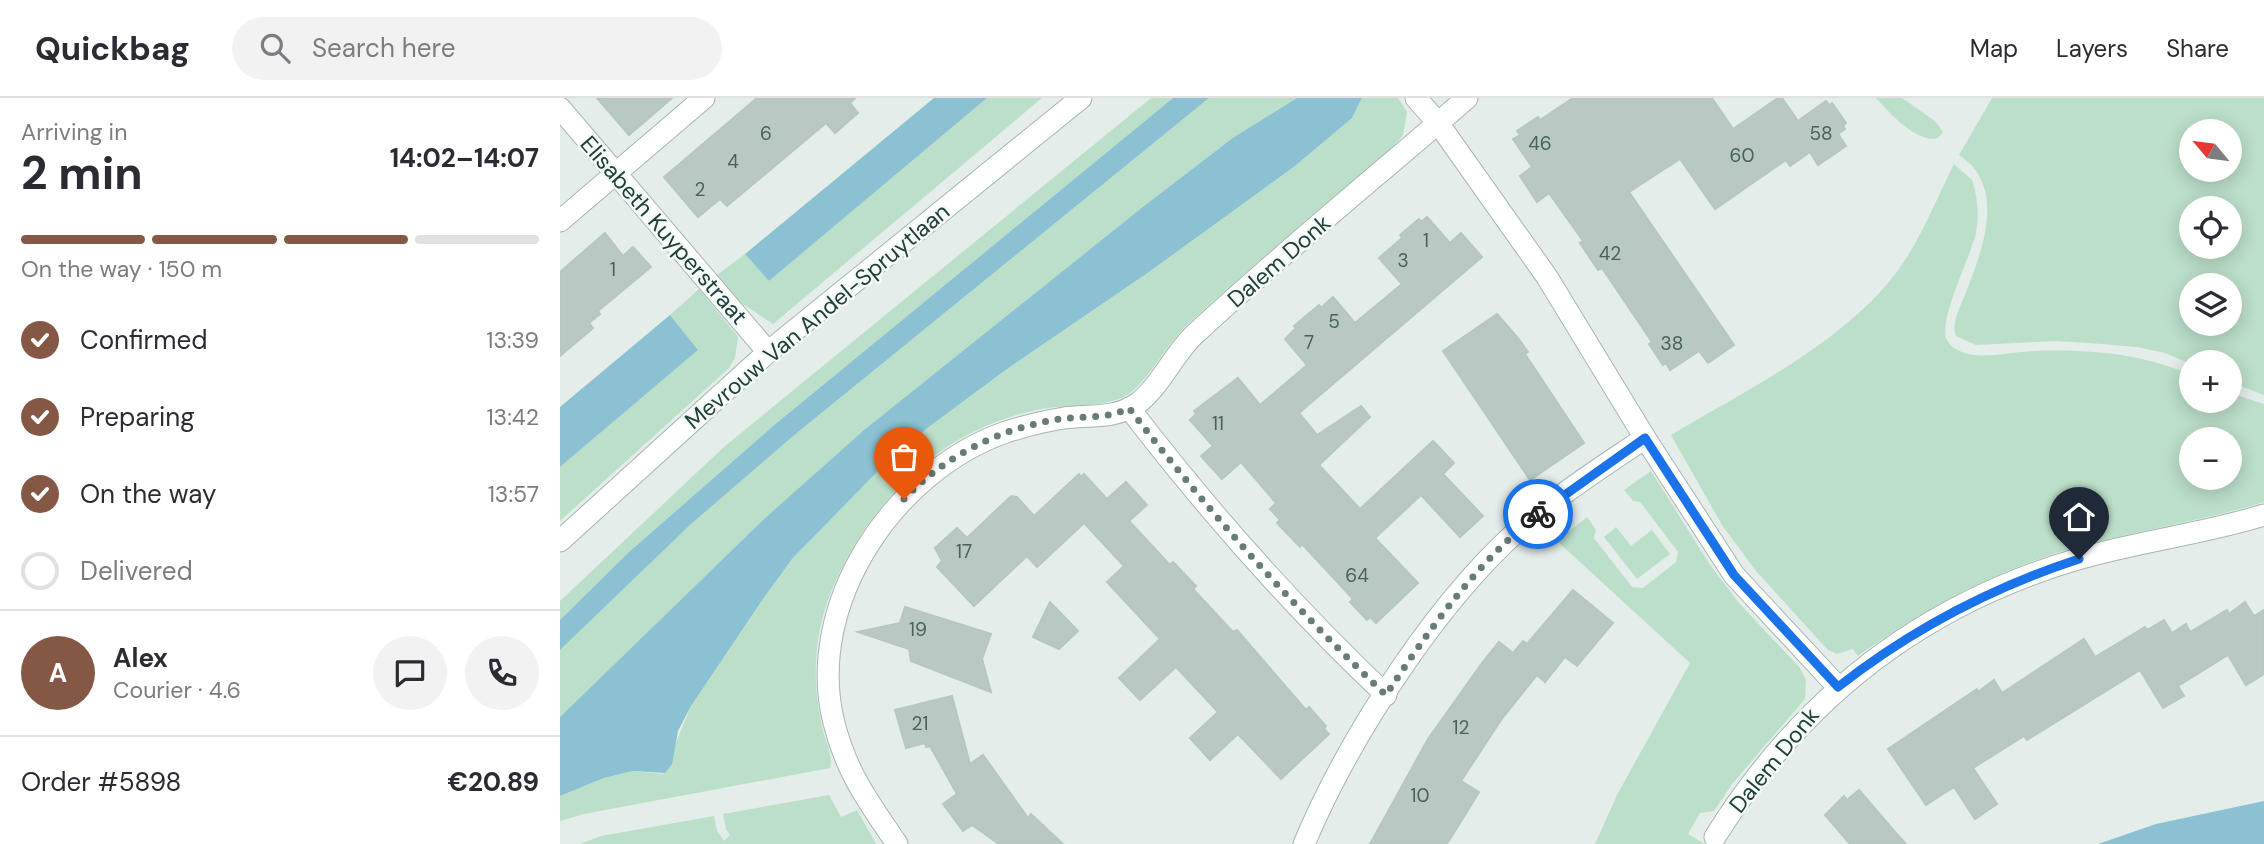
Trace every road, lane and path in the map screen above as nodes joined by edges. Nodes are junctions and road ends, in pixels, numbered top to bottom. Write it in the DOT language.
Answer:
graph roads {
  1 [pos="704,98"];
  2 [pos="1081,98"];
  3 [pos="1416,98"];
  4 [pos="1467,98"];
  5 [pos="560,108"];
  6 [pos="1438,123"];
  7 [pos="615,174"];
  8 [pos="560,221"];
  9 [pos="768,352"];
  10 [pos="1129,408"];
  11 [pos="1645,438"];
  12 [pos="2264,515"];
  13 [pos="560,541"];
  14 [pos="1838,687"];
  15 [pos="1386,695"];
  16 [pos="1714,837"];
  17 [pos="897,844"];
  18 [pos="1304,844"];
  1 -- 7 [label="street"];
  2 -- 9 [label="street, Mevrouw Van Andel-Spruytlaan"];
  3 -- 6 [label="street, Dalem Donk"];
  4 -- 6 [label="street, Dalem Donk"];
  5 -- 7 [label="street, Elisabeth Kuyperstraat"];
  6 -- 10 [label="street, Dalem Donk"];
  6 -- 11 [label="street, Dalem Donk"];
  7 -- 8 [label="street"];
  7 -- 9 [label="street, Elisabeth Kuyperstraat"];
  9 -- 13 [label="street, Mevrouw Van Andel-Spruytlaan"];
  10 -- 15 [label="street"];
  10 -- 17 [label="street, Dalem Donk"];
  11 -- 14 [label="street, Dalem Donk"];
  11 -- 15 [label="street"];
  12 -- 14 [label="street, Dalem Donk"];
  14 -- 16 [label="street, Dalem Donk"];
  15 -- 18 [label="street"];
}
